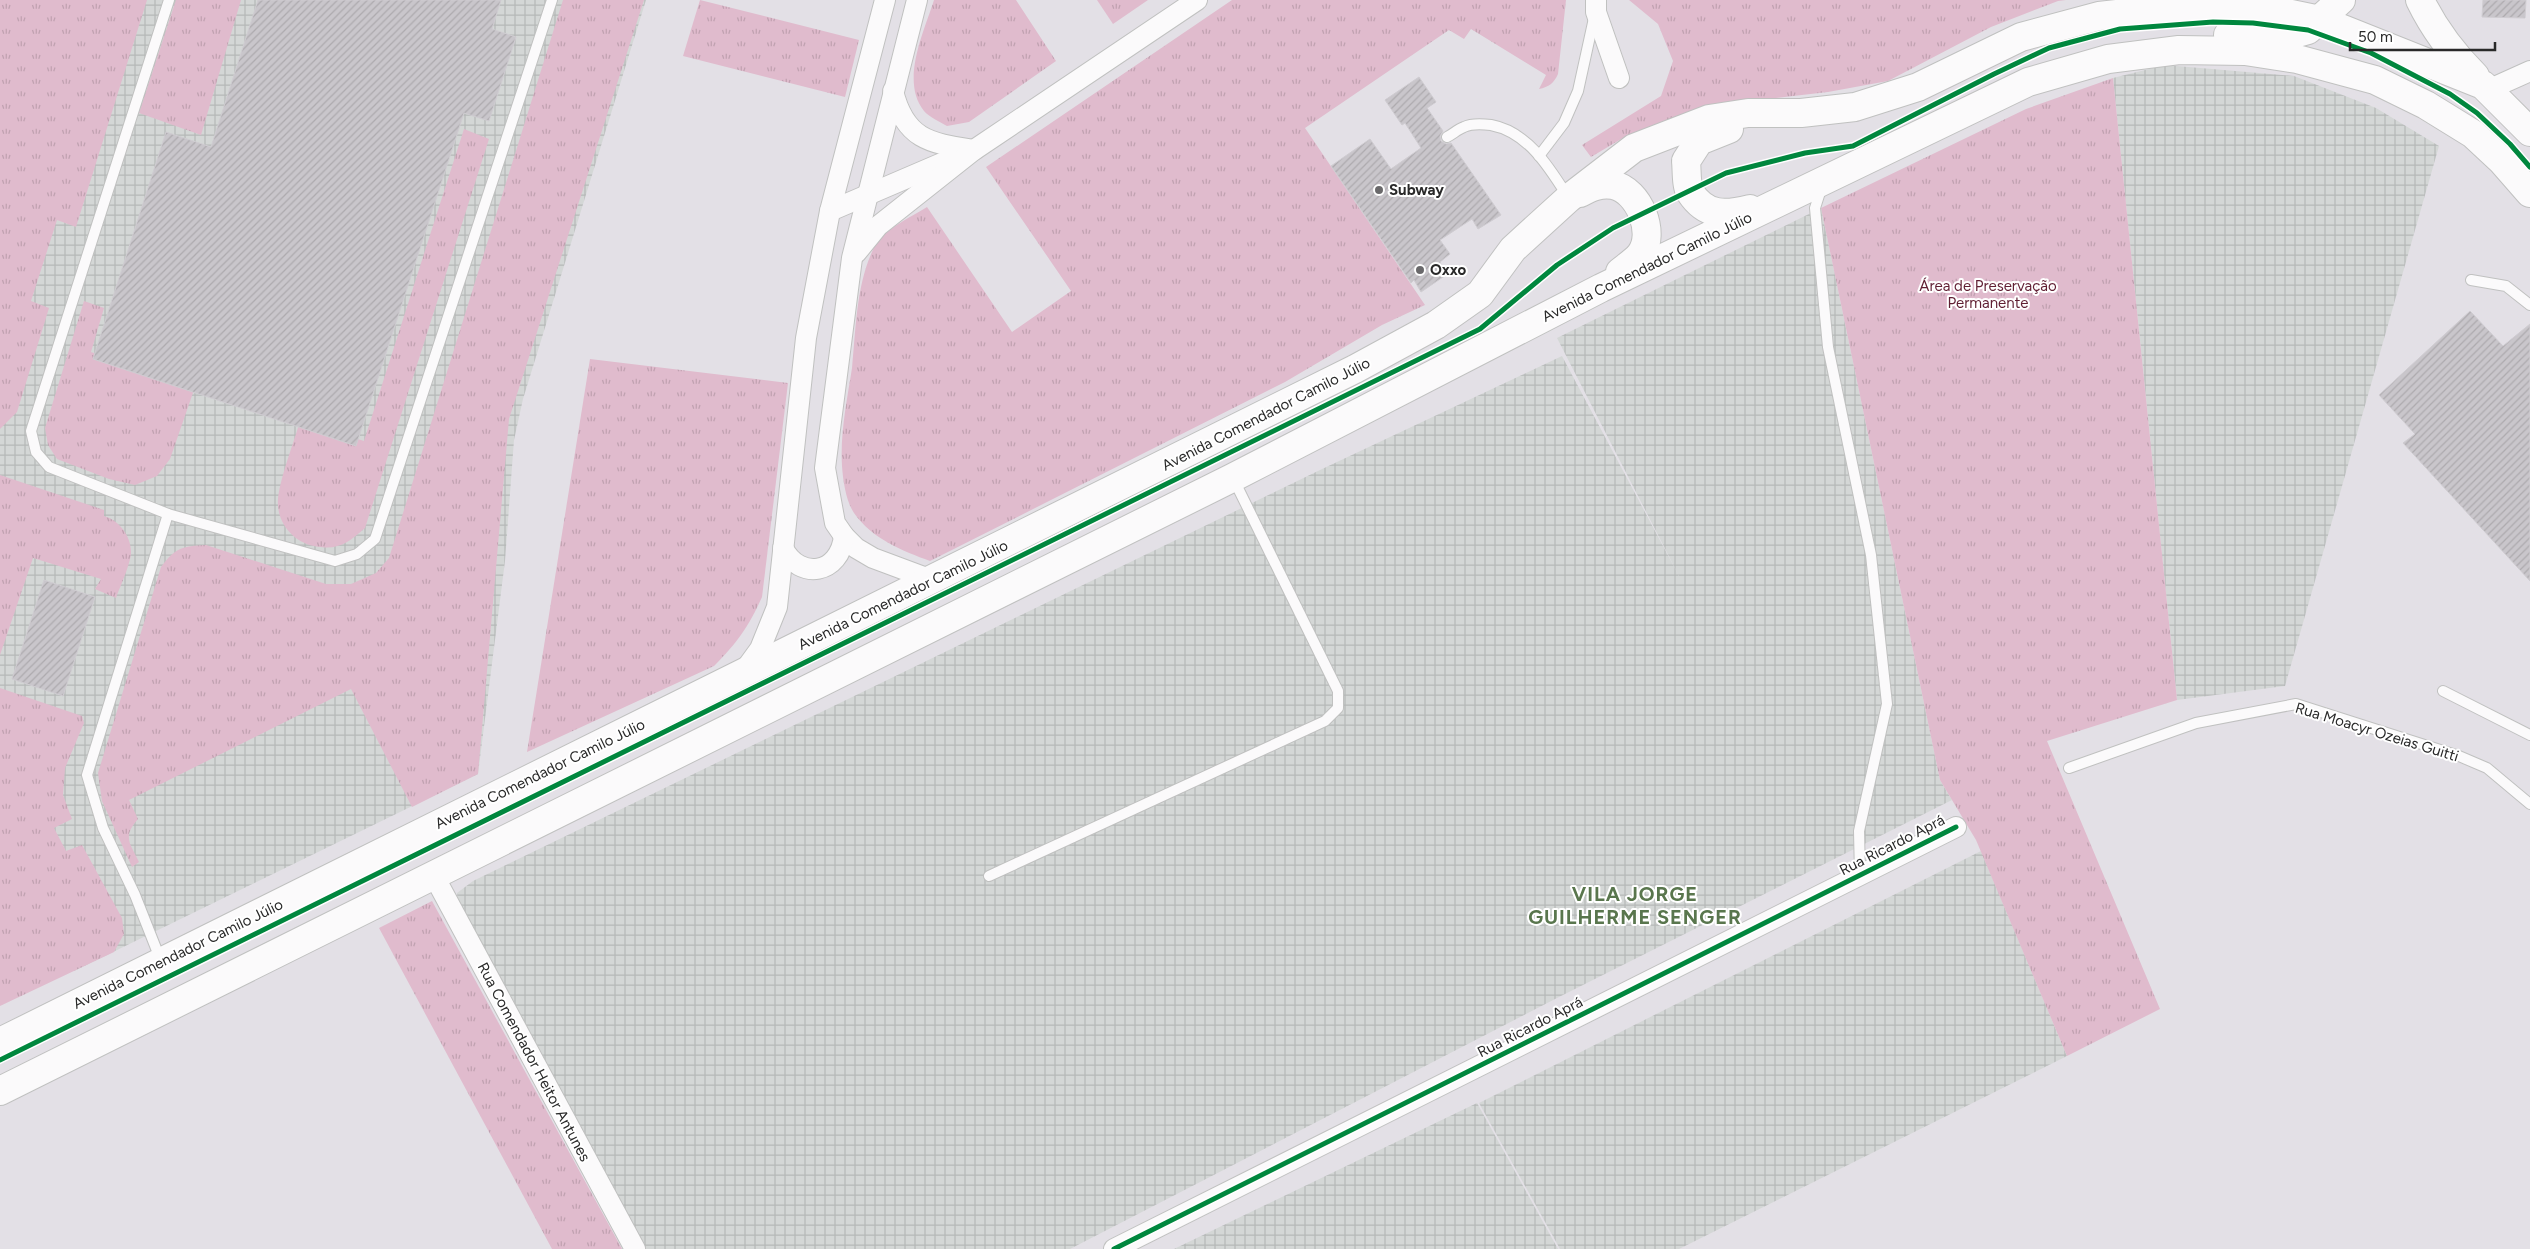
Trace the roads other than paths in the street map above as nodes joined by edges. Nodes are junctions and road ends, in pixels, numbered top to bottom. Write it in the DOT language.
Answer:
graph roads {
  1 [pos="169,0"];
  2 [pos="552,0"];
  3 [pos="885,0"];
  4 [pos="917,0"];
  5 [pos="1197,0"];
  6 [pos="2216,0"];
  7 [pos="2341,0"];
  8 [pos="2420,0"];
  9 [pos="1596,6"];
  10 [pos="2151,10"];
  11 [pos="2320,20"];
  12 [pos="2078,66"];
  13 [pos="2530,71"];
  14 [pos="1619,78"];
  15 [pos="2487,87"];
  16 [pos="893,90"];
  17 [pos="1801,113"];
  18 [pos="2530,132"];
  19 [pos="1447,137"];
  20 [pos="974,150"];
  21 [pos="1539,156"];
  22 [pos="1824,179"];
  23 [pos="2530,193"];
  24 [pos="867,196"];
  25 [pos="1569,198"];
  26 [pos="1779,202"];
  27 [pos="830,213"];
  28 [pos="888,218"];
  29 [pos="858,230"];
  30 [pos="852,258"];
  31 [pos="2471,280"];
  32 [pos="1601,288"];
  33 [pos="2530,305"];
  34 [pos="1232,478"];
  35 [pos="168,514"];
  36 [pos="844,536"];
  37 [pos="783,548"];
  38 [pos="932,580"];
  39 [pos="742,675"];
  40 [pos="2442,691"];
  41 [pos="2530,734"];
  42 [pos="2069,768"];
  43 [pos="2530,804"];
  44 [pos="1956,827"];
  45 [pos="1860,875"];
  46 [pos="434,876"];
  47 [pos="990,876"];
  48 [pos="162,962"];
  49 [pos="0,1042"];
  50 [pos="0,1091"];
  51 [pos="635,1249"];
  52 [pos="1114,1249"];
  1 -- 35 [label="lane"];
  2 -- 35 [label="lane"];
  3 -- 27 [label="street"];
  4 -- 16 [label="street"];
  5 -- 20 [label="street"];
  6 -- 10 [label="main road"];
  7 -- 11 [label="main road"];
  8 -- 15 [label="main road"];
  9 -- 14 [label="street"];
  9 -- 21 [label="lane"];
  10 -- 11 [label="main road, Avenida Comendador Camilo Júlio"];
  10 -- 17 [label="main road, Avenida Comendador Camilo Júlio"];
  11 -- 12 [label="main road"];
  11 -- 15 [label="main road, Avenida Comendador Camilo Júlio"];
  12 -- 22 [label="main road, Avenida Comendador Camilo Júlio"];
  12 -- 23 [label="main road, Avenida Comendador Camilo Júlio"];
  13 -- 15 [label="street"];
  15 -- 18 [label="main road, Avenida Comendador Camilo Júlio"];
  16 -- 20 [label="street"];
  16 -- 24 [label="street"];
  17 -- 25 [label="main road, Avenida Comendador Camilo Júlio"];
  17 -- 26 [label="main road"];
  19 -- 21 [label="lane"];
  20 -- 24 [label="street"];
  20 -- 28 [label="street"];
  21 -- 25 [label="lane"];
  22 -- 26 [label="main road, Avenida Comendador Camilo Júlio"];
  22 -- 45 [label="lane"];
  24 -- 27 [label="street"];
  24 -- 29 [label="street"];
  25 -- 32 [label="main road"];
  25 -- 38 [label="main road, Avenida Comendador Camilo Júlio"];
  26 -- 32 [label="main road, Avenida Comendador Camilo Júlio"];
  27 -- 29 [label="street"];
  27 -- 37 [label="street"];
  28 -- 29 [label="street"];
  28 -- 30 [label="street"];
  29 -- 30 [label="street"];
  30 -- 36 [label="street"];
  31 -- 33 [label="lane"];
  32 -- 34 [label="main road, Avenida Comendador Camilo Júlio"];
  34 -- 46 [label="main road, Avenida Comendador Camilo Júlio"];
  34 -- 47 [label="lane"];
  35 -- 48 [label="lane"];
  36 -- 37 [label="street"];
  36 -- 38 [label="street"];
  37 -- 39 [label="street"];
  38 -- 39 [label="main road, Avenida Comendador Camilo Júlio"];
  39 -- 48 [label="main road, Avenida Comendador Camilo Júlio"];
  40 -- 41 [label="lane"];
  42 -- 43 [label="lane, Rua Moacyr Ozeias Guitti"];
  44 -- 45 [label="street, Rua Ricardo Aprá"];
  45 -- 52 [label="street, Rua Ricardo Aprá"];
  46 -- 50 [label="main road, Avenida Comendador Camilo Júlio"];
  46 -- 51 [label="street, Rua Comendador Heitor Antunes"];
  48 -- 49 [label="main road, Avenida Comendador Camilo Júlio"];
}
